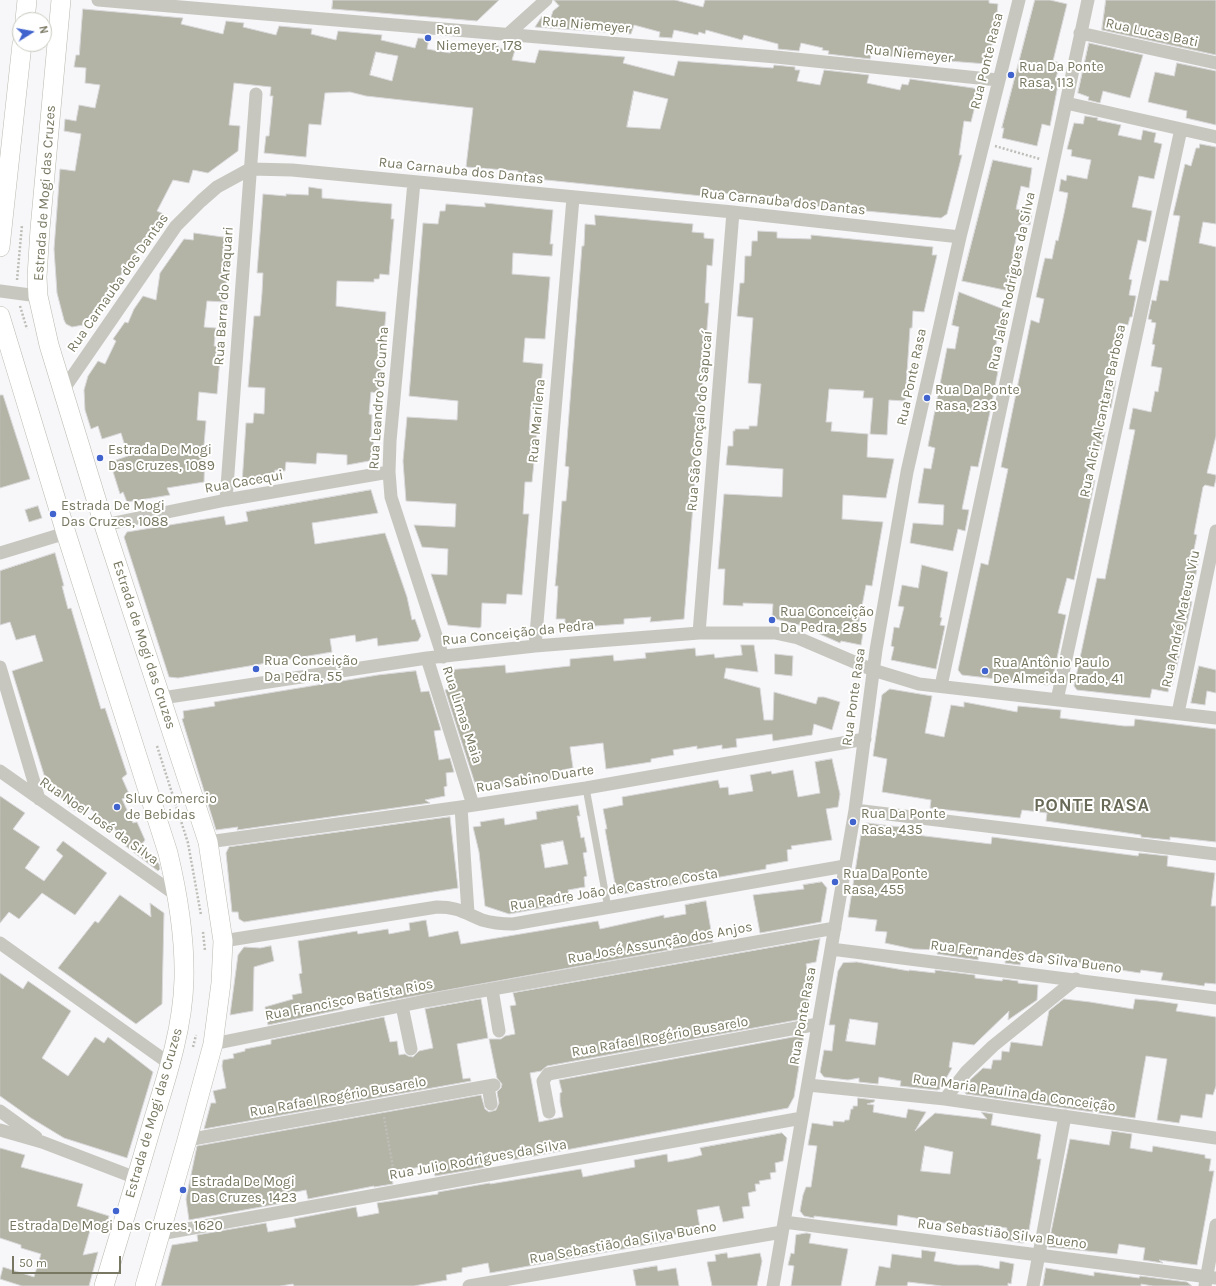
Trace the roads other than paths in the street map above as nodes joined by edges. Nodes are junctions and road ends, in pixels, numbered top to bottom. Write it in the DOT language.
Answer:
graph roads {
  1 [pos="27,0"];
  2 [pos="61,0"];
  3 [pos="98,0"];
  4 [pos="546,0"];
  5 [pos="1019,0"];
  6 [pos="1088,0"];
  7 [pos="197,4"];
  8 [pos="26,12"];
  9 [pos="1080,33"];
  10 [pos="507,35"];
  11 [pos="21,52"];
  12 [pos="1216,63"];
  13 [pos="998,80"];
  14 [pos="256,94"];
  15 [pos="1066,103"];
  16 [pos="1181,129"];
  17 [pos="1216,138"];
  18 [pos="250,170"];
  19 [pos="414,182"];
  20 [pos="573,198"];
  21 [pos="733,212"];
  22 [pos="960,237"];
  23 [pos="0,247"];
  24 [pos="0,291"];
  25 [pos="38,296"];
  26 [pos="0,316"];
  27 [pos="63,390"];
  28 [pos="389,472"];
  29 [pos="226,500"];
  30 [pos="104,525"];
  31 [pos="1216,531"];
  32 [pos="66,533"];
  33 [pos="0,553"];
  34 [pos="699,633"];
  35 [pos="534,646"];
  36 [pos="443,657"];
  37 [pos="426,658"];
  38 [pos="0,667"];
  39 [pos="873,670"];
  40 [pos="941,686"];
  41 [pos="162,698"];
  42 [pos="1057,700"];
  43 [pos="1178,713"];
  44 [pos="1216,718"];
  45 [pos="865,739"];
  46 [pos="0,771"];
  47 [pos="586,788"];
  48 [pos="39,799"];
  49 [pos="467,806"];
  50 [pos="855,810"];
  51 [pos="208,842"];
  52 [pos="1216,854"];
  53 [pos="845,866"];
  54 [pos="178,898"];
  55 [pos="608,908"];
  56 [pos="468,913"];
  57 [pos="834,928"];
  58 [pos="224,941"];
  59 [pos="0,943"];
  60 [pos="831,949"];
  61 [pos="1076,979"];
  62 [pos="492,989"];
  63 [pos="1216,998"];
  64 [pos="402,1006"];
  65 [pos="818,1024"];
  66 [pos="499,1031"];
  67 [pos="213,1044"];
  68 [pos="411,1049"];
  69 [pos="170,1064"];
  70 [pos="808,1085"];
  71 [pos="945,1099"];
  72 [pos="491,1104"];
  73 [pos="0,1111"];
  74 [pos="549,1112"];
  75 [pos="1065,1116"];
  76 [pos="802,1118"];
  77 [pos="0,1130"];
  78 [pos="1216,1138"];
  79 [pos="187,1140"];
  80 [pos="42,1142"];
  81 [pos="136,1178"];
  82 [pos="1216,1225"];
  83 [pos="783,1227"];
  84 [pos="160,1234"];
  85 [pos="1039,1254"];
  86 [pos="1209,1280"];
  87 [pos="104,1286"];
  88 [pos="145,1286"];
  89 [pos="469,1286"];
  90 [pos="773,1286"];
  91 [pos="1033,1286"];
  1 -- 8 [label="main road"];
  2 -- 25 [label="main road, Estrada de Mogi das Cruzes"];
  3 -- 7 [label="street, Rua Niemeyer"];
  4 -- 10 [label="street"];
  5 -- 13 [label="street, Rua Ponte Rasa"];
  6 -- 9 [label="street, Rua Jales Rodrigues da Silva"];
  7 -- 10 [label="street, Rua Niemeyer"];
  9 -- 12 [label="street, Rua Lucas Bati"];
  9 -- 15 [label="street, Rua Jales Rodrigues da Silva"];
  10 -- 13 [label="street, Rua Niemeyer"];
  11 -- 23 [label="main road"];
  13 -- 22 [label="street, Rua Ponte Rasa"];
  14 -- 18 [label="street, Rua Barra do Araquari"];
  15 -- 16 [label="street"];
  15 -- 40 [label="street, Rua Jales Rodrigues da Silva"];
  16 -- 17 [label="street"];
  16 -- 42 [label="street, Rua Alcir Alcantara Barbosa"];
  18 -- 19 [label="street, Rua Carnauba dos Dantas"];
  18 -- 27 [label="street, Rua Carnauba dos Dantas"];
  18 -- 29 [label="street, Rua Barra do Araquari"];
  19 -- 20 [label="street, Rua Carnauba dos Dantas"];
  19 -- 28 [label="street, Rua Leandro da Cunha"];
  20 -- 21 [label="street, Rua Carnauba dos Dantas"];
  20 -- 35 [label="street, Rua Marilena"];
  21 -- 22 [label="street, Rua Carnauba dos Dantas"];
  21 -- 34 [label="street, Rua São Gonçalo do Sapucaí"];
  22 -- 39 [label="street, Rua Ponte Rasa"];
  24 -- 25 [label="street"];
  25 -- 27 [label="main road, Estrada de Mogi das Cruzes"];
  26 -- 32 [label="main road, Estrada de Mogi das Cruzes"];
  27 -- 30 [label="main road, Estrada de Mogi das Cruzes"];
  28 -- 29 [label="street, Rua Cacequi"];
  28 -- 36 [label="street, Rua Leandro da Cunha"];
  29 -- 30 [label="street, Rua Cacequi"];
  30 -- 41 [label="main road, Estrada de Mogi das Cruzes"];
  31 -- 43 [label="street, Rua André Mateus Viu"];
  32 -- 33 [label="street"];
  32 -- 54 [label="main road, Estrada de Mogi das Cruzes"];
  34 -- 35 [label="street, Rua Conceição da Pedra"];
  34 -- 39 [label="street, Rua Conceição da Pedra"];
  35 -- 36 [label="street, Rua Conceição da Pedra"];
  36 -- 37 [label="street, Rua Conceição da Pedra"];
  37 -- 41 [label="street, Rua Conceição da Pedra"];
  37 -- 49 [label="street, Rua Limas Maia"];
  38 -- 48 [label="street"];
  39 -- 40 [label="street, Rua Conceição da Pedra"];
  39 -- 45 [label="street, Rua Ponte Rasa"];
  40 -- 42 [label="street, Rua Conceição da Pedra"];
  41 -- 51 [label="main road, Estrada de Mogi das Cruzes"];
  42 -- 43 [label="street, Rua Conceição da Pedra"];
  43 -- 44 [label="street, Rua Conceição da Pedra"];
  45 -- 47 [label="street, Rua Sabino Duarte"];
  45 -- 50 [label="street, Rua Ponte Rasa"];
  46 -- 48 [label="street, Rua Noel José da Silva"];
  47 -- 49 [label="street, Rua Sabino Duarte"];
  47 -- 55 [label="lane"];
  48 -- 54 [label="street, Rua Noel José da Silva"];
  49 -- 51 [label="street, Rua Sabino Duarte"];
  49 -- 56 [label="street, Rua Limas Maia"];
  50 -- 52 [label="street"];
  50 -- 53 [label="street, Rua Ponte Rasa"];
  51 -- 58 [label="main road, Estrada de Mogi das Cruzes"];
  53 -- 55 [label="street, Rua Padre João de Castro e Costa"];
  53 -- 57 [label="street, Rua Ponte Rasa"];
  54 -- 69 [label="main road, Estrada de Mogi das Cruzes"];
  55 -- 56 [label="street, Rua Padre João de Castro e Costa"];
  56 -- 58 [label="street, Rua Padre João de Castro e Costa"];
  57 -- 60 [label="street, Rua Ponte Rasa"];
  57 -- 62 [label="street, Rua José Assunção dos Anjos"];
  58 -- 67 [label="main road, Estrada de Mogi das Cruzes"];
  59 -- 69 [label="street"];
  60 -- 61 [label="street, Rua Fernandes da Silva Bueno"];
  60 -- 65 [label="street, Rua Ponte Rasa"];
  61 -- 63 [label="street, Rua Fernandes da Silva Bueno"];
  61 -- 71 [label="street"];
  62 -- 64 [label="street, Rua Francisco Batista Rios"];
  62 -- 66 [label="street"];
  64 -- 67 [label="street, Rua Francisco Batista Rios"];
  64 -- 68 [label="street"];
  65 -- 70 [label="street, Rua Ponte Rasa"];
  65 -- 74 [label="street, Rua Rafael Rogério Busarelo"];
  67 -- 79 [label="main road, Estrada de Mogi das Cruzes"];
  69 -- 81 [label="main road, Estrada de Mogi das Cruzes"];
  70 -- 71 [label="street, Rua Maria Paulina da Conceição"];
  70 -- 76 [label="street, Rua Ponte Rasa"];
  71 -- 75 [label="street, Rua Maria Paulina da Conceição"];
  72 -- 79 [label="street, Rua Rafael Rogério Busarelo"];
  73 -- 80 [label="street"];
  75 -- 78 [label="street, Rua Maria Paulina da Conceição"];
  75 -- 85 [label="street"];
  76 -- 83 [label="street, Rua Ponte Rasa"];
  76 -- 84 [label="street, Rua Julio Rodrigues da Silva"];
  77 -- 80 [label="street"];
  79 -- 84 [label="main road, Estrada de Mogi das Cruzes"];
  80 -- 81 [label="street"];
  81 -- 87 [label="main road, Estrada de Mogi das Cruzes"];
  82 -- 86 [label="street"];
  83 -- 85 [label="street, Rua Sebastião Silva Bueno"];
  83 -- 89 [label="street, Rua Sebastião da Silva Bueno"];
  83 -- 90 [label="street, Rua Ponte Rasa"];
  84 -- 88 [label="main road, Estrada de Mogi das Cruzes"];
  85 -- 86 [label="street, Rua Sebastião Silva Bueno"];
  85 -- 91 [label="street"];
}
